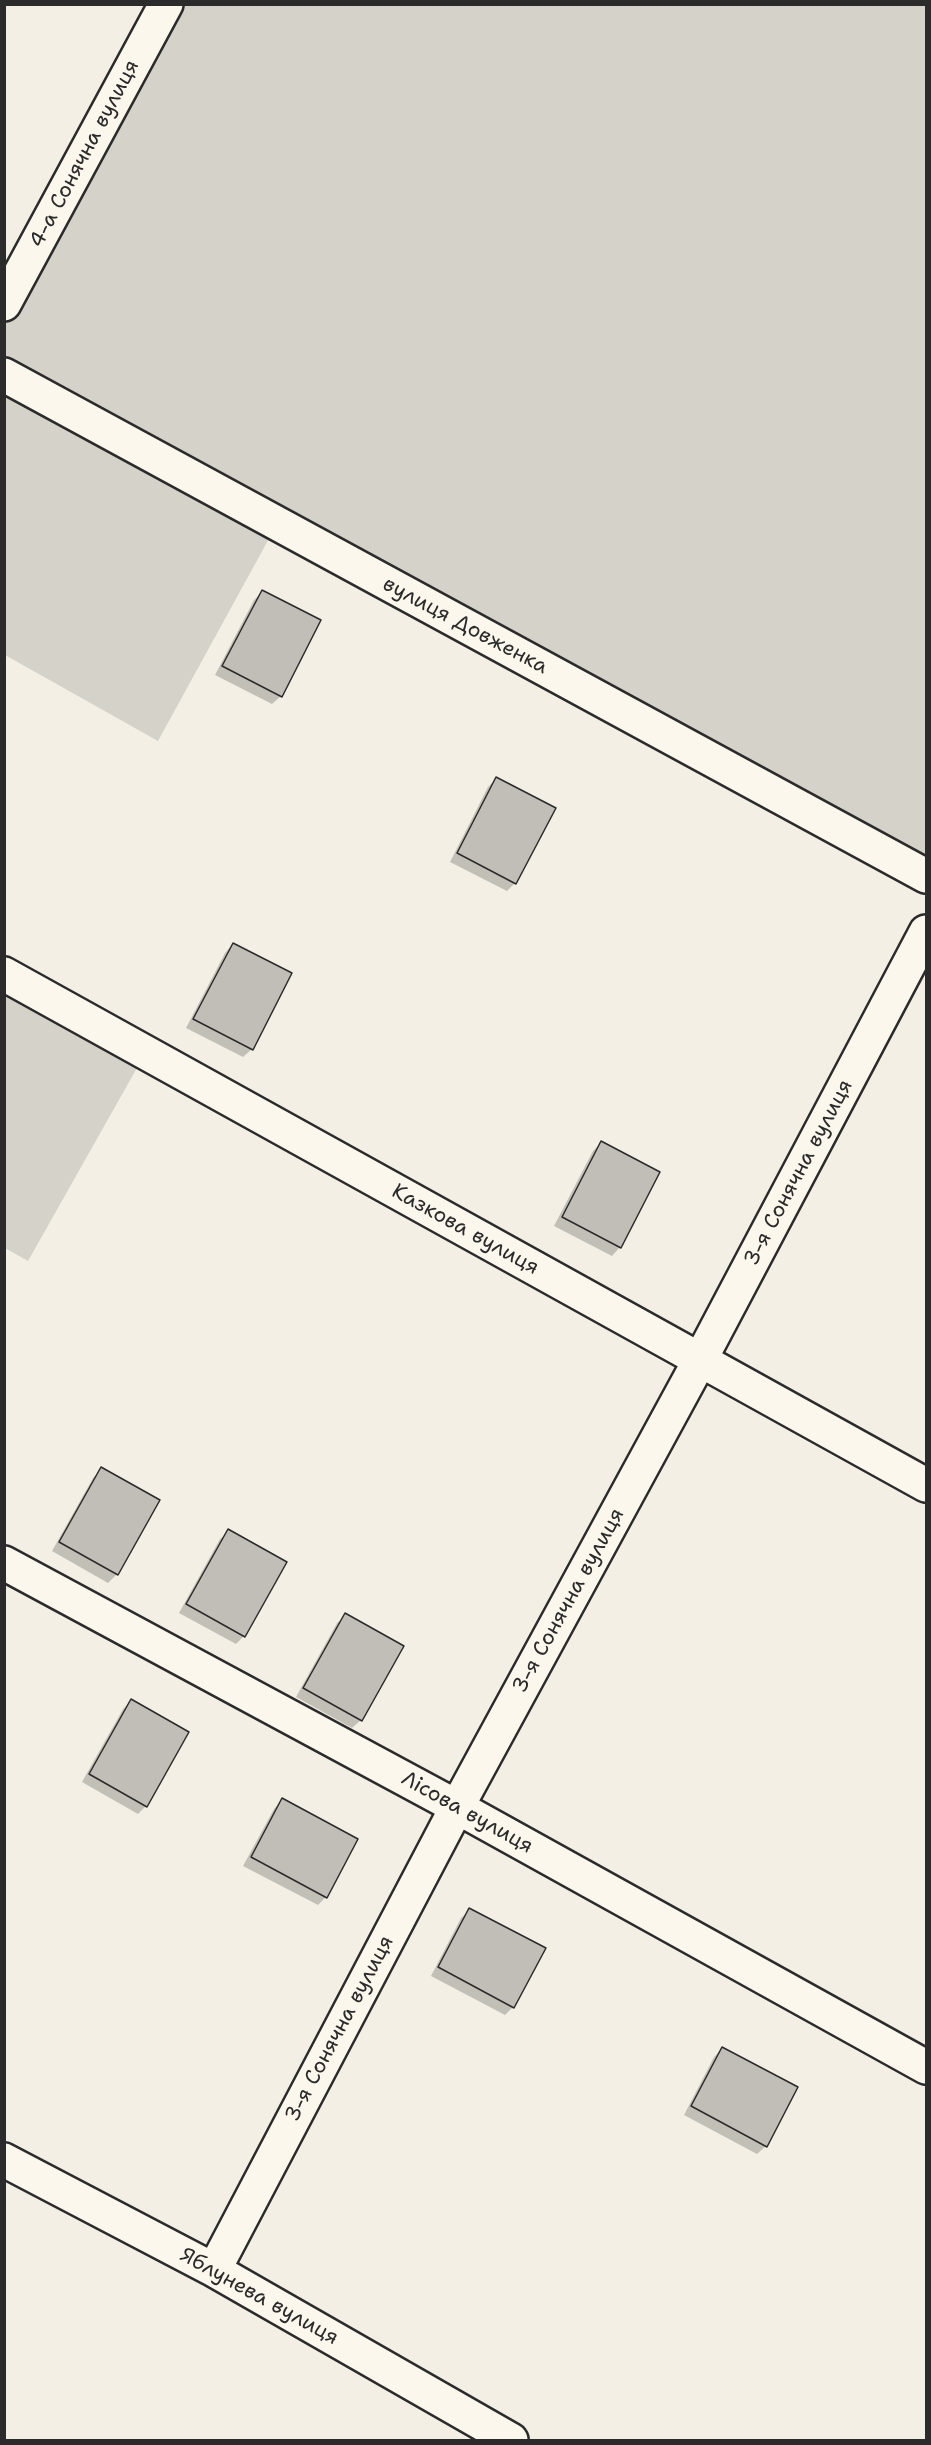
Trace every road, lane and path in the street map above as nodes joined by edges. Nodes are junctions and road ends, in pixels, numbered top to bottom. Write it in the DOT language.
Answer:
graph roads {
  1 [pos="166,4"];
  2 [pos="4,304"];
  3 [pos="4,375"];
  4 [pos="927,876"];
  5 [pos="927,932"];
  6 [pos="4,974"];
  7 [pos="700,1360"];
  8 [pos="927,1485"];
  9 [pos="4,1563"];
  10 [pos="457,1807"];
  11 [pos="927,2067"];
  12 [pos="4,2160"];
  13 [pos="214,2270"];
  14 [pos="511,2440"];
  1 -- 2 [label="street, 4-а Сонячна вулиця"];
  3 -- 4 [label="street, вулиця Довженка"];
  5 -- 7 [label="street, 3-я Сонячна вулиця"];
  6 -- 7 [label="street, Казкова вулиця"];
  7 -- 8 [label="street, Казкова вулиця"];
  7 -- 10 [label="street, 3-я Сонячна вулиця"];
  9 -- 10 [label="street, Лісова вулиця"];
  10 -- 11 [label="street, Лісова вулиця"];
  10 -- 13 [label="street, 3-я Сонячна вулиця"];
  12 -- 13 [label="street, Яблунева вулиця"];
  13 -- 14 [label="street, Яблунева вулиця"];
}
